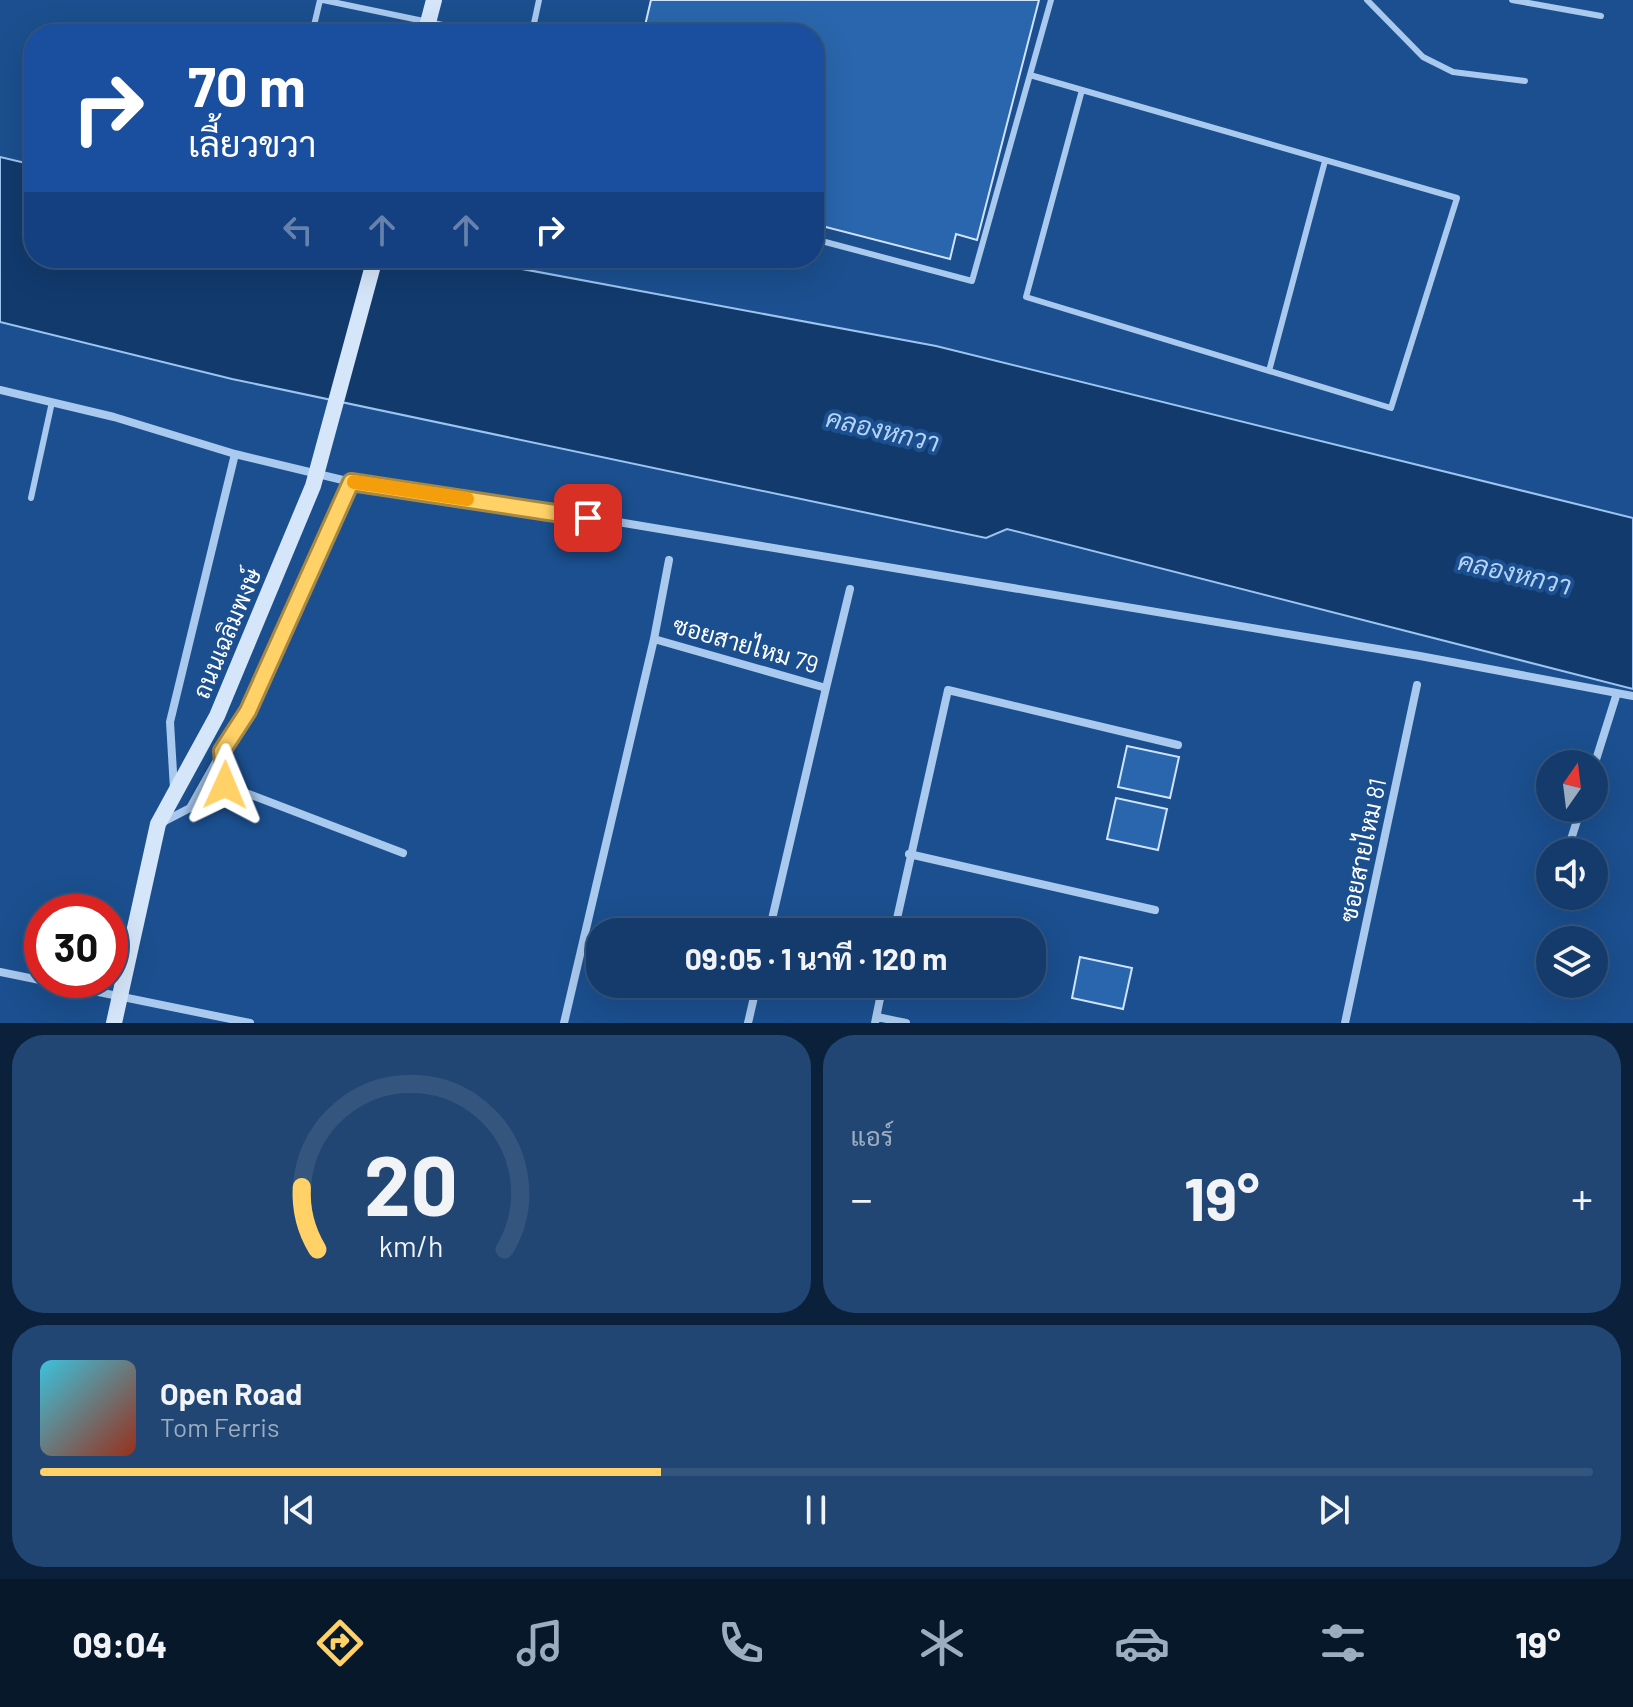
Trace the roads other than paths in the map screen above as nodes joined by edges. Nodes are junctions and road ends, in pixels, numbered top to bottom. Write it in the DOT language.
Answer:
graph roads {
  1 [pos="322,0"];
  2 [pos="434,0"];
  3 [pos="539,0"];
  4 [pos="1051,0"];
  5 [pos="1367,0"];
  6 [pos="1512,0"];
  7 [pos="1601,16"];
  8 [pos="315,24"];
  9 [pos="412,24"];
  10 [pos="428,24"];
  11 [pos="534,24"];
  12 [pos="1030,75"];
  13 [pos="1525,81"];
  14 [pos="1082,90"];
  15 [pos="1325,161"];
  16 [pos="824,242"];
  17 [pos="372,268"];
  18 [pos="1269,371"];
  19 [pos="0,390"];
  20 [pos="52,402"];
  21 [pos="235,454"];
  22 [pos="351,482"];
  23 [pos="31,498"];
  24 [pos="669,560"];
  25 [pos="850,589"];
  26 [pos="654,639"];
  27 [pos="1417,685"];
  28 [pos="826,688"];
  29 [pos="1617,693"];
  30 [pos="1633,696"];
  31 [pos="1178,745"];
  32 [pos="1599,750"];
  33 [pos="222,751"];
  34 [pos="175,794"];
  35 [pos="158,824"];
  36 [pos="403,853"];
  37 [pos="909,854"];
  38 [pos="1155,910"];
  39 [pos="772,918"];
  40 [pos="897,918"];
  41 [pos="128,961"];
  42 [pos="0,972"];
  43 [pos="24,977"];
  44 [pos="120,998"];
  45 [pos="754,998"];
  46 [pos="880,998"];
  47 [pos="876,1020"];
  48 [pos="114,1023"];
  49 [pos="250,1023"];
  50 [pos="564,1023"];
  51 [pos="748,1023"];
  52 [pos="906,1023"];
  53 [pos="1345,1023"];
  1 -- 8 [label="lane"];
  1 -- 9 [label="lane"];
  2 -- 10 [label="main road"];
  3 -- 11 [label="lane"];
  4 -- 12 [label="lane"];
  5 -- 13 [label="lane"];
  6 -- 7 [label="lane"];
  12 -- 14 [label="lane"];
  12 -- 16 [label="lane"];
  14 -- 15 [label="lane"];
  14 -- 18 [label="lane"];
  15 -- 18 [label="lane"];
  15 -- 18 [label="lane"];
  17 -- 34 [label="main road, ถนนเฉลิมพงษ์"];
  19 -- 20 [label="street"];
  20 -- 21 [label="street"];
  20 -- 23 [label="lane"];
  21 -- 22 [label="street"];
  21 -- 34 [label="street"];
  22 -- 29 [label="street"];
  22 -- 33 [label="street"];
  24 -- 26 [label="street"];
  25 -- 28 [label="street"];
  26 -- 28 [label="street, ซอยสายไหม 79"];
  26 -- 50 [label="street, ซอยสายไหม 79"];
  27 -- 53 [label="street, ซอยสายไหม 81"];
  28 -- 39 [label="street, ซอยสายไหม 79"];
  29 -- 30 [label="street"];
  29 -- 32 [label="street"];
  31 -- 37 [label="street"];
  33 -- 35 [label="street"];
  33 -- 36 [label="street"];
  34 -- 35 [label="main road, ถนนเฉลิมพงษ์"];
  35 -- 41 [label="main road, ถนนเฉลิมพงษ์"];
  37 -- 38 [label="street"];
  37 -- 40 [label="street"];
  42 -- 43 [label="street"];
  44 -- 48 [label="main road, ถนนเฉลิมพงษ์"];
  44 -- 49 [label="street"];
  45 -- 51 [label="street"];
  46 -- 47 [label="street"];
  47 -- 52 [label="street"];
}
